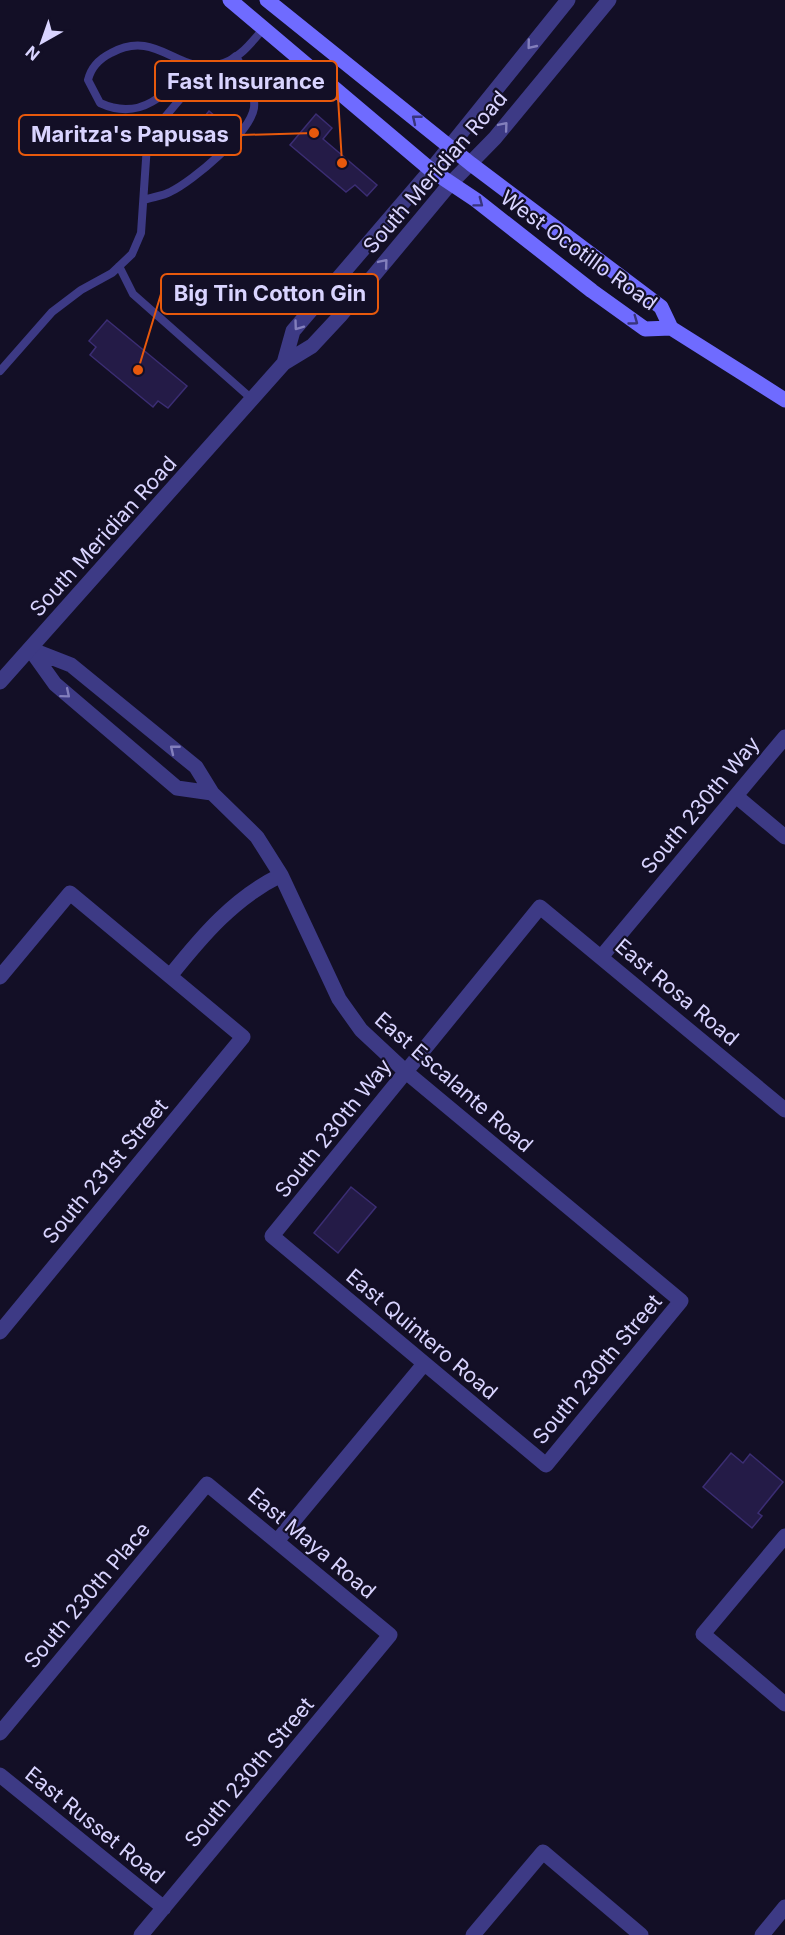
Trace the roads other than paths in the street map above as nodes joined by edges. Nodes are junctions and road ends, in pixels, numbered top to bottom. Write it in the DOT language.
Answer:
graph roads {
  1 [pos="230,0"];
  2 [pos="267,0"];
  3 [pos="568,0"];
  4 [pos="609,0"];
  5 [pos="264,28"];
  6 [pos="236,56"];
  7 [pos="191,64"];
  8 [pos="450,146"];
  9 [pos="471,164"];
  10 [pos="431,170"];
  11 [pos="450,184"];
  12 [pos="144,200"];
  13 [pos="119,266"];
  14 [pos="671,328"];
  15 [pos="284,363"];
  16 [pos="0,371"];
  17 [pos="253,400"];
  18 [pos="785,400"];
  19 [pos="30,649"];
  20 [pos="0,682"];
  21 [pos="785,737"];
  22 [pos="212,793"];
  23 [pos="736,796"];
  24 [pos="785,837"];
  25 [pos="281,875"];
  26 [pos="540,907"];
  27 [pos="602,956"];
  28 [pos="170,976"];
  29 [pos="0,977"];
  30 [pos="406,1072"];
  31 [pos="785,1110"];
  32 [pos="272,1236"];
  33 [pos="681,1300"];
  34 [pos="0,1332"];
  35 [pos="424,1364"];
  36 [pos="546,1465"];
  37 [pos="207,1484"];
  38 [pos="785,1536"];
  39 [pos="278,1541"];
  40 [pos="390,1635"];
  41 [pos="785,1704"];
  42 [pos="0,1733"];
  43 [pos="0,1775"];
  44 [pos="785,1907"];
  45 [pos="164,1908"];
  46 [pos="141,1935"];
  47 [pos="474,1935"];
  48 [pos="641,1935"];
  49 [pos="762,1935"];
  1 -- 5 [label="main road, West Ocotillo Road"];
  8 -- 2 [label="main road, West Ocotillo Road, one-way"];
  3 -- 8 [label="street, South Meridian Road, one-way"];
  9 -- 4 [label="street, South Meridian Road, one-way"];
  5 -- 6 [label="lane"];
  5 -- 10 [label="main road, West Ocotillo Road"];
  6 -- 7 [label="lane"];
  6 -- 12 [label="lane"];
  6 -- 12 [label="lane"];
  7 -- 7 [label="lane"];
  8 -- 9 [label="main road, West Ocotillo Road"];
  8 -- 10 [label="street, South Meridian Road"];
  9 -- 11 [label="street, South Meridian Road"];
  9 -- 14 [label="main road, West Ocotillo Road"];
  10 -- 11 [label="main road, West Ocotillo Road"];
  10 -- 15 [label="street, South Meridian Road, one-way"];
  11 -- 14 [label="main road, West Ocotillo Road, one-way"];
  15 -- 11 [label="street, South Meridian Road, one-way"];
  12 -- 13 [label="lane"];
  13 -- 16 [label="lane"];
  13 -- 17 [label="lane"];
  14 -- 18 [label="main road"];
  15 -- 17 [label="street, South Meridian Road"];
  17 -- 19 [label="street, South Meridian Road"];
  19 -- 20 [label="street, South Meridian Road"];
  22 -- 19 [label="street, East Escalante Road, one-way"];
  19 -- 22 [label="street, one-way"];
  21 -- 23 [label="street, South 230th Way"];
  22 -- 25 [label="street, East Escalante Road"];
  23 -- 24 [label="street"];
  23 -- 27 [label="street, South 230th Way"];
  25 -- 28 [label="street"];
  25 -- 30 [label="street, East Escalante Road"];
  26 -- 27 [label="street, East Rosa Road"];
  26 -- 30 [label="street, South 230th Way"];
  27 -- 31 [label="street, East Rosa Road"];
  28 -- 29 [label="street"];
  28 -- 34 [label="street, South 231st Street"];
  30 -- 32 [label="street, South 230th Way"];
  30 -- 33 [label="street, East Escalante Road"];
  32 -- 35 [label="street, East Quintero Road"];
  33 -- 36 [label="street, South 230th Street"];
  35 -- 36 [label="street, East Quintero Road"];
  35 -- 39 [label="street"];
  37 -- 39 [label="street, East Maya Road"];
  37 -- 42 [label="street, South 230th Place"];
  38 -- 41 [label="street"];
  39 -- 40 [label="street, East Maya Road"];
  40 -- 45 [label="street, South 230th Street"];
  43 -- 45 [label="street, East Russet Road"];
  44 -- 49 [label="street"];
  45 -- 46 [label="street, South 230th Street"];
  47 -- 48 [label="street"];
}
